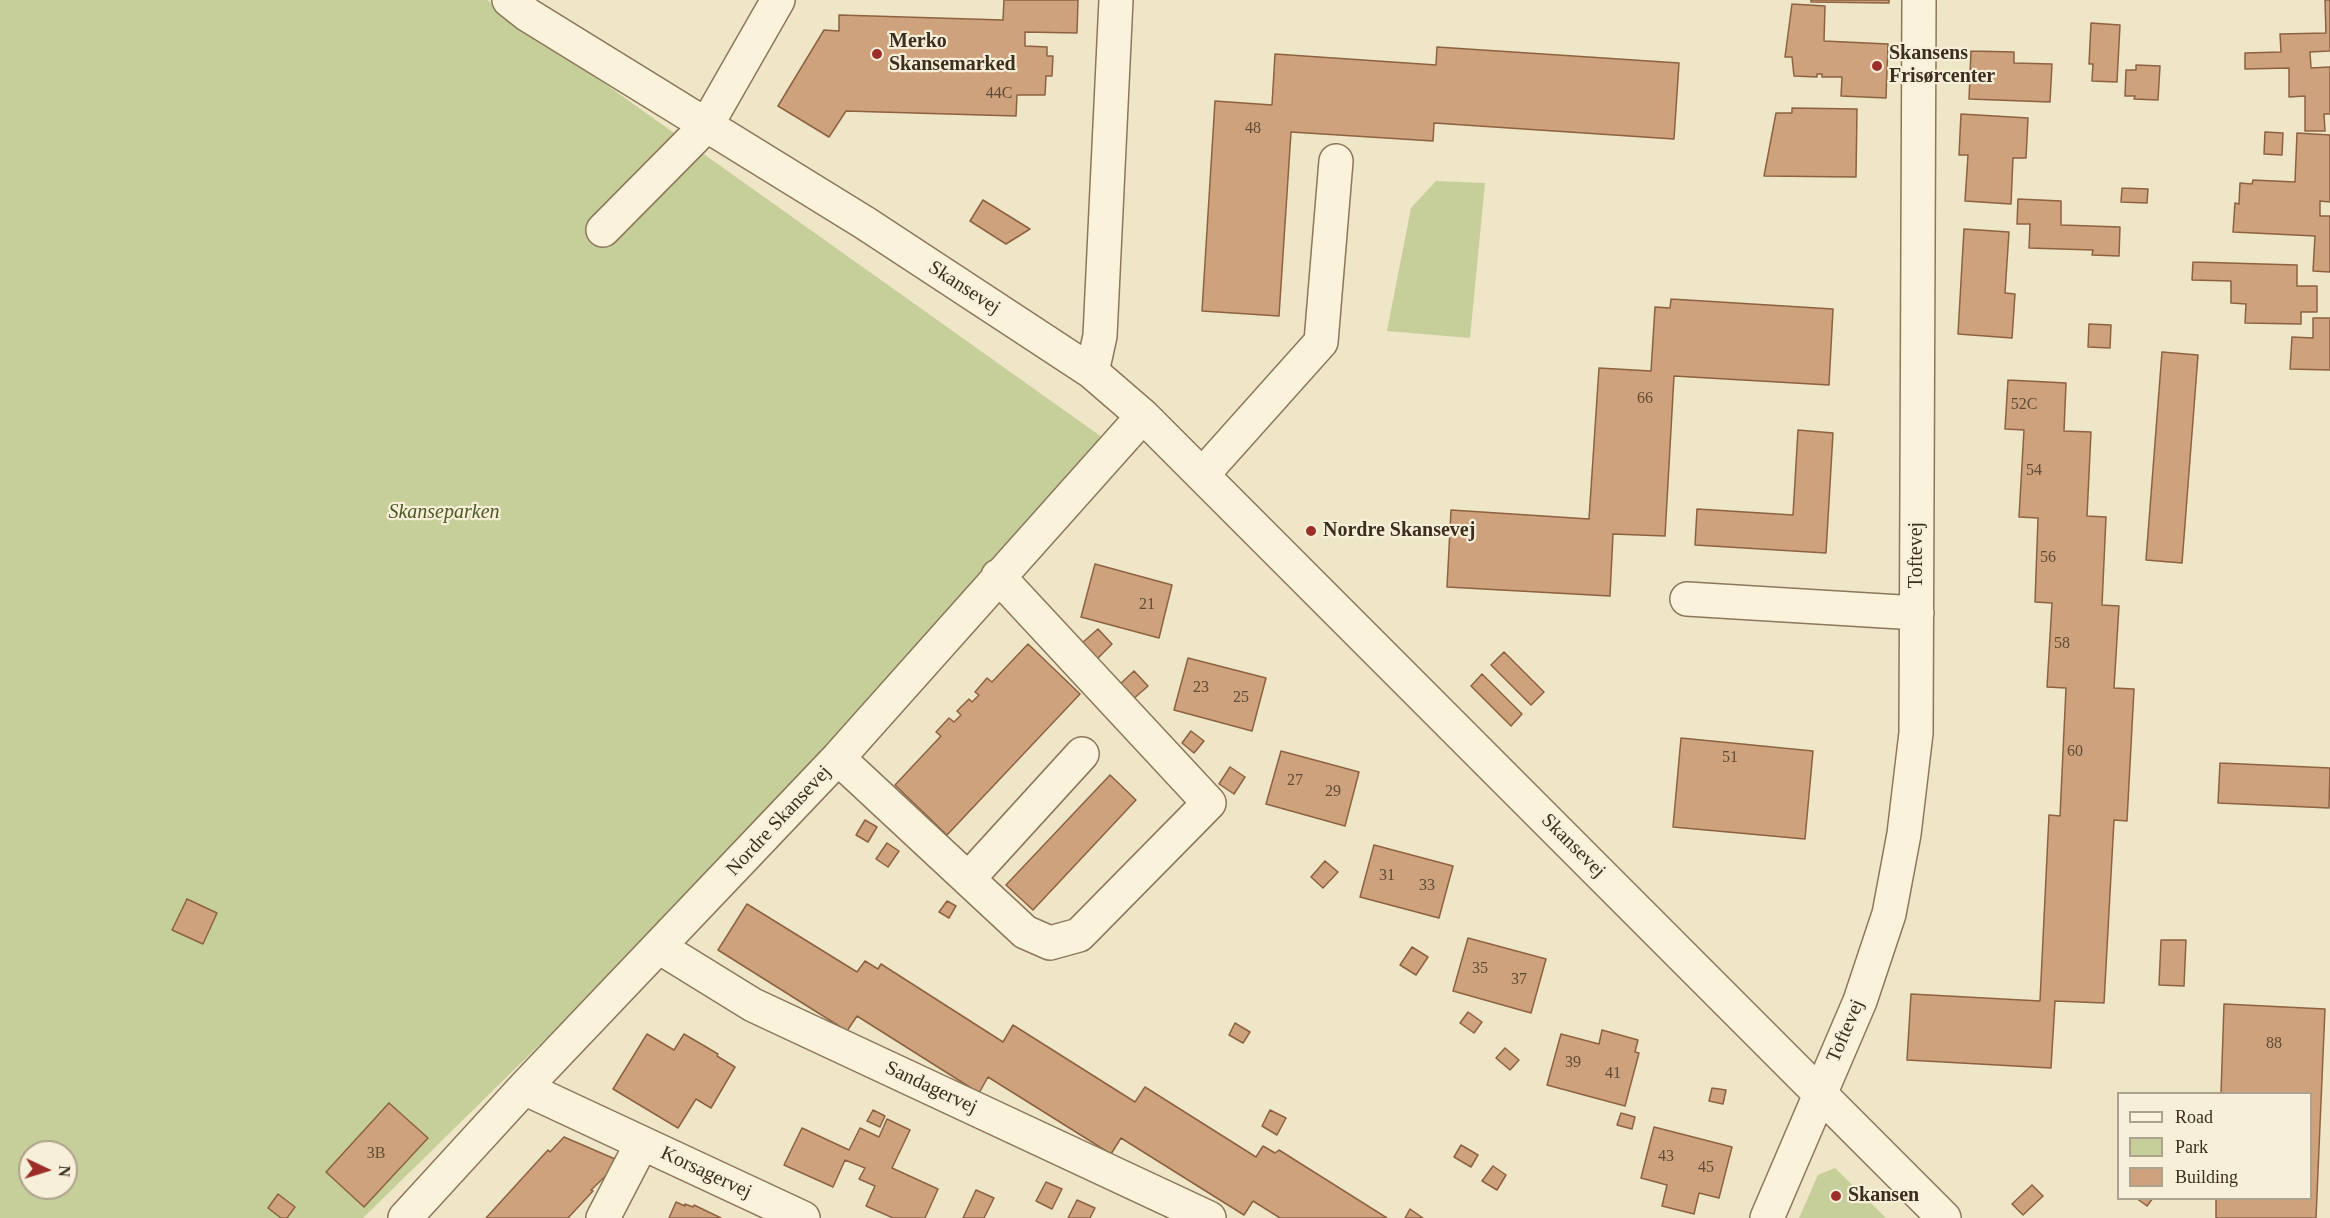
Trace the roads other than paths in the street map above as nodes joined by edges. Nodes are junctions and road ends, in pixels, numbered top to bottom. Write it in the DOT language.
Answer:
graph roads {
  1 [pos="509,0"];
  2 [pos="778,0"];
  3 [pos="1116,0"];
  4 [pos="1919,0"];
  5 [pos="706,126"];
  6 [pos="1336,161"];
  7 [pos="603,231"];
  8 [pos="1092,372"];
  9 [pos="1143,416"];
  10 [pos="1203,474"];
  11 [pos="998,576"];
  12 [pos="1687,599"];
  13 [pos="1917,613"];
  14 [pos="1082,754"];
  15 [pos="838,758"];
  16 [pos="968,879"];
  17 [pos="659,947"];
  18 [pos="524,1088"];
  19 [pos="1819,1094"];
  20 [pos="642,1143"];
  21 [pos="405,1218"];
  22 [pos="603,1218"];
  23 [pos="803,1218"];
  24 [pos="1209,1218"];
  25 [pos="1767,1218"];
  26 [pos="1944,1218"];
  1 -- 5 [label="street, Skansevej"];
  2 -- 5 [label="street"];
  3 -- 8 [label="street"];
  4 -- 13 [label="street, Toftevej"];
  5 -- 7 [label="street"];
  5 -- 8 [label="street, Skansevej"];
  6 -- 10 [label="street"];
  8 -- 9 [label="street, Skansevej"];
  9 -- 10 [label="street, Skansevej"];
  9 -- 11 [label="street, Nordre Skansevej"];
  10 -- 19 [label="street, Skansevej"];
  11 -- 15 [label="street, Nordre Skansevej"];
  11 -- 16 [label="street"];
  12 -- 13 [label="street"];
  13 -- 19 [label="street, Toftevej"];
  14 -- 16 [label="street"];
  15 -- 16 [label="street"];
  15 -- 17 [label="street, Nordre Skansevej"];
  17 -- 18 [label="street, Nordre Skansevej"];
  17 -- 24 [label="street, Sandagervej"];
  18 -- 20 [label="street, Korsagervej"];
  18 -- 21 [label="street, Nordre Skansevej"];
  19 -- 25 [label="street, Toftevej"];
  19 -- 26 [label="street, Skansevej"];
  20 -- 22 [label="street, Korsagervej"];
  20 -- 23 [label="street, Korsagervej"];
}
